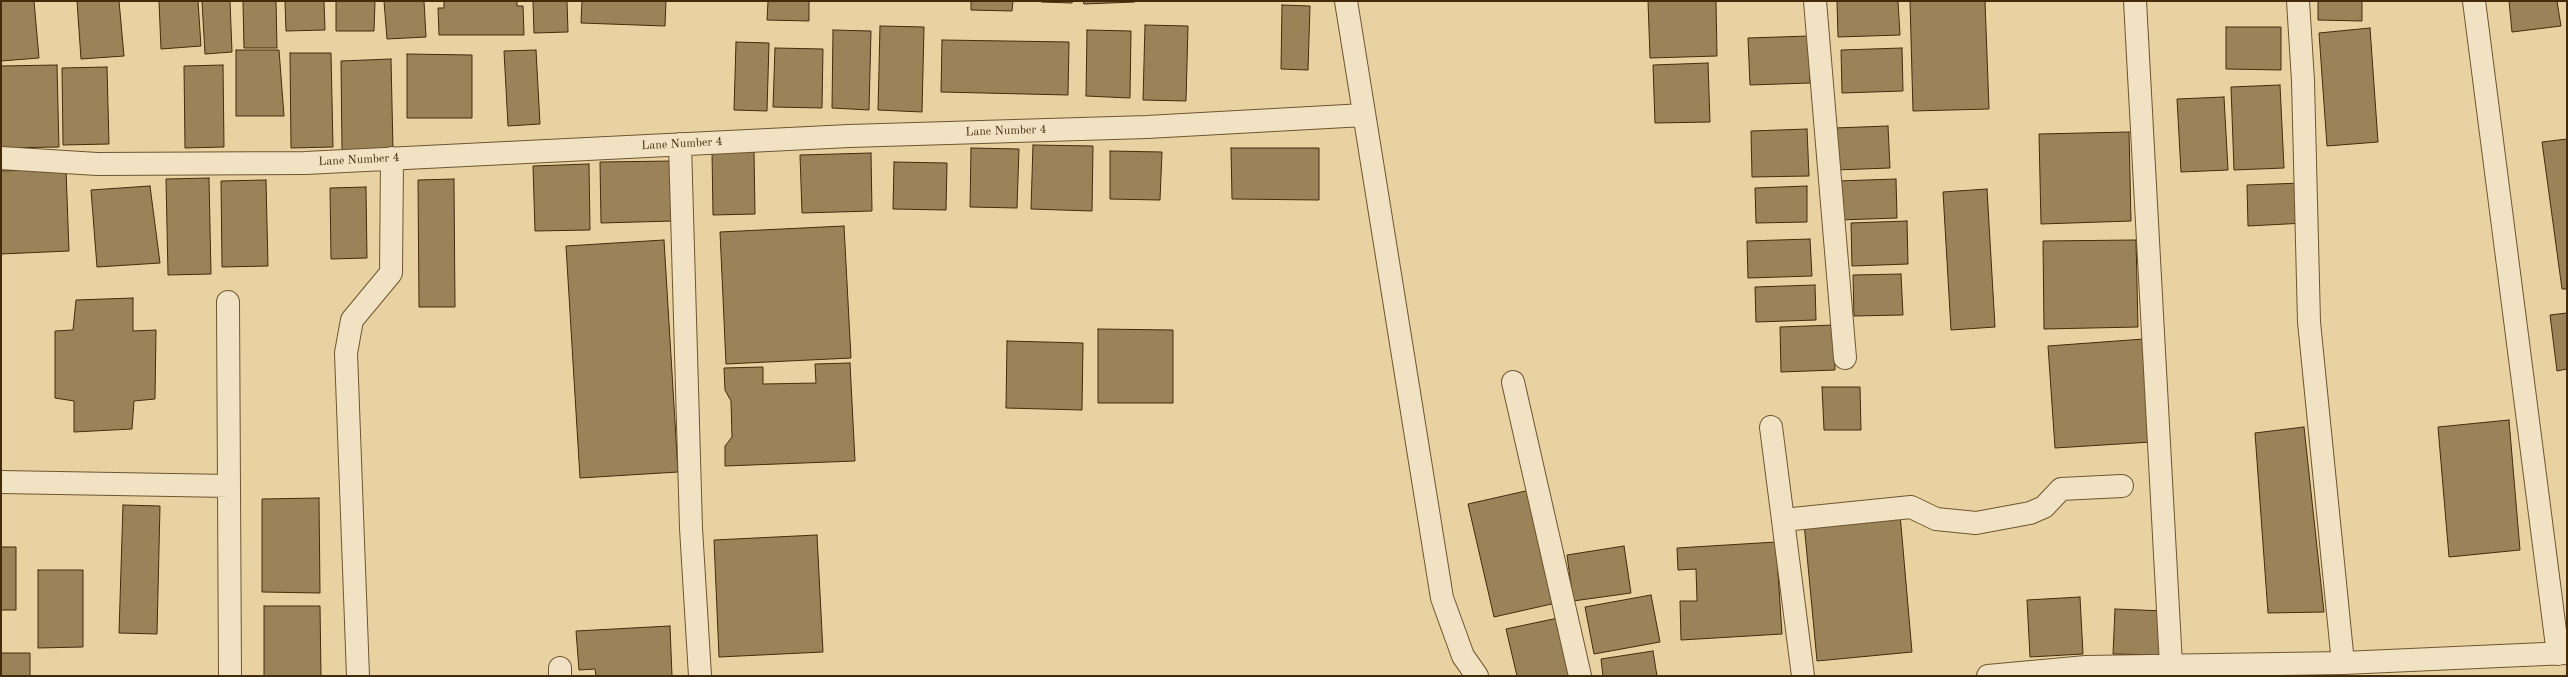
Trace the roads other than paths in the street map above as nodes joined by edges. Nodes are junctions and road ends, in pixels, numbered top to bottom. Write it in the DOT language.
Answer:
graph roads {
  1 [pos="1346,1"];
  2 [pos="1815,1"];
  3 [pos="2135,1"];
  4 [pos="2298,1"];
  5 [pos="2474,1"];
  6 [pos="1364,115"];
  7 [pos="680,144"];
  8 [pos="1,158"];
  9 [pos="392,158"];
  10 [pos="228,302"];
  11 [pos="1845,358"];
  12 [pos="1513,382"];
  13 [pos="1771,427"];
  14 [pos="1,482"];
  15 [pos="228,486"];
  16 [pos="2122,486"];
  17 [pos="1783,520"];
  18 [pos="2563,653"];
  19 [pos="2343,663"];
  20 [pos="2172,665"];
  21 [pos="2088,671"];
  22 [pos="230,676"];
  23 [pos="358,676"];
  24 [pos="700,676"];
  25 [pos="1477,676"];
  26 [pos="1580,676"];
  27 [pos="1803,676"];
  28 [pos="1988,676"];
  1 -- 6 [label="street"];
  2 -- 11 [label="street"];
  3 -- 20 [label="street"];
  4 -- 19 [label="street"];
  5 -- 18 [label="street"];
  6 -- 7 [label="street, Lane Number 4"];
  6 -- 25 [label="street"];
  7 -- 9 [label="street, Lane Number 4"];
  7 -- 24 [label="street"];
  8 -- 9 [label="street, Lane Number 4"];
  9 -- 23 [label="street"];
  10 -- 15 [label="street"];
  12 -- 26 [label="street"];
  13 -- 17 [label="street"];
  14 -- 15 [label="street"];
  15 -- 22 [label="street"];
  16 -- 17 [label="street"];
  17 -- 27 [label="street"];
  18 -- 19 [label="street"];
  19 -- 20 [label="street"];
  20 -- 21 [label="street"];
  21 -- 28 [label="street"];
}
